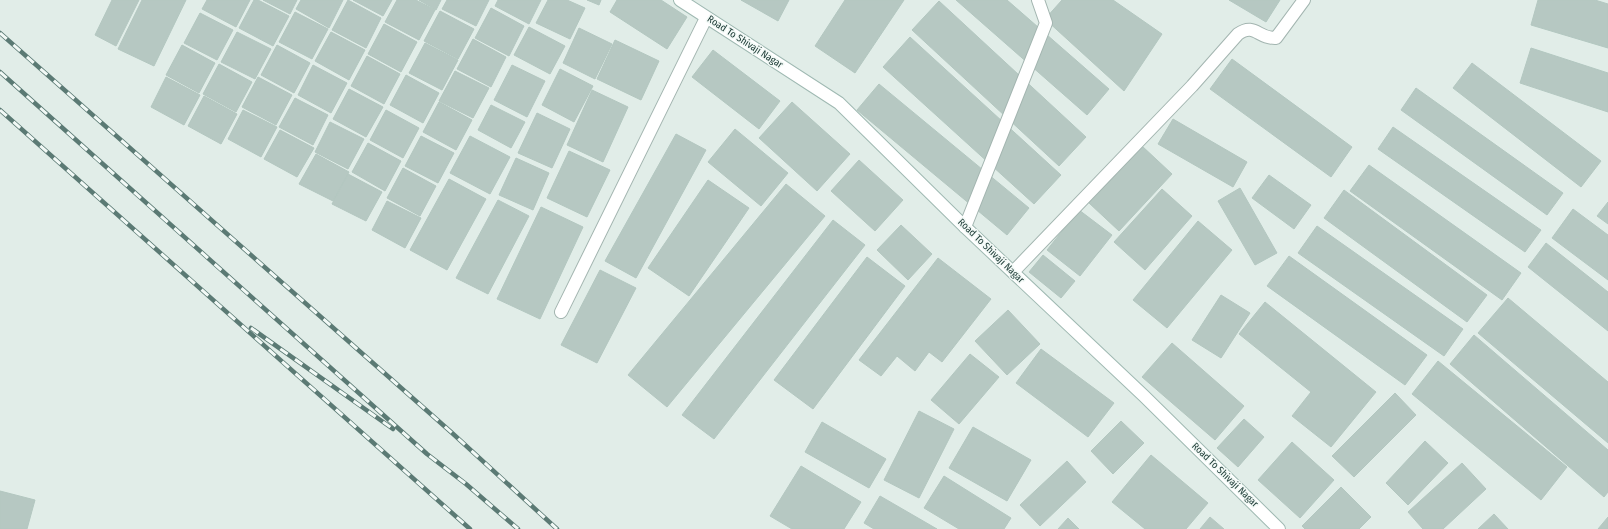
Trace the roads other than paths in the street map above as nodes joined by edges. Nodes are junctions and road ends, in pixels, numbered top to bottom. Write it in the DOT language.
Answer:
graph roads {
  1 [pos="680,0"];
  2 [pos="1038,0"];
  3 [pos="1304,0"];
  4 [pos="706,18"];
  5 [pos="966,227"];
  6 [pos="1013,272"];
  7 [pos="561,312"];
  8 [pos="1280,529"];
  1 -- 4 [label="street, Road To Shivaji Nagar"];
  2 -- 5 [label="street"];
  3 -- 6 [label="street"];
  4 -- 5 [label="street, Road To Shivaji Nagar"];
  4 -- 7 [label="street"];
  5 -- 6 [label="street, Road To Shivaji Nagar"];
  6 -- 8 [label="street, Road To Shivaji Nagar"];
}
